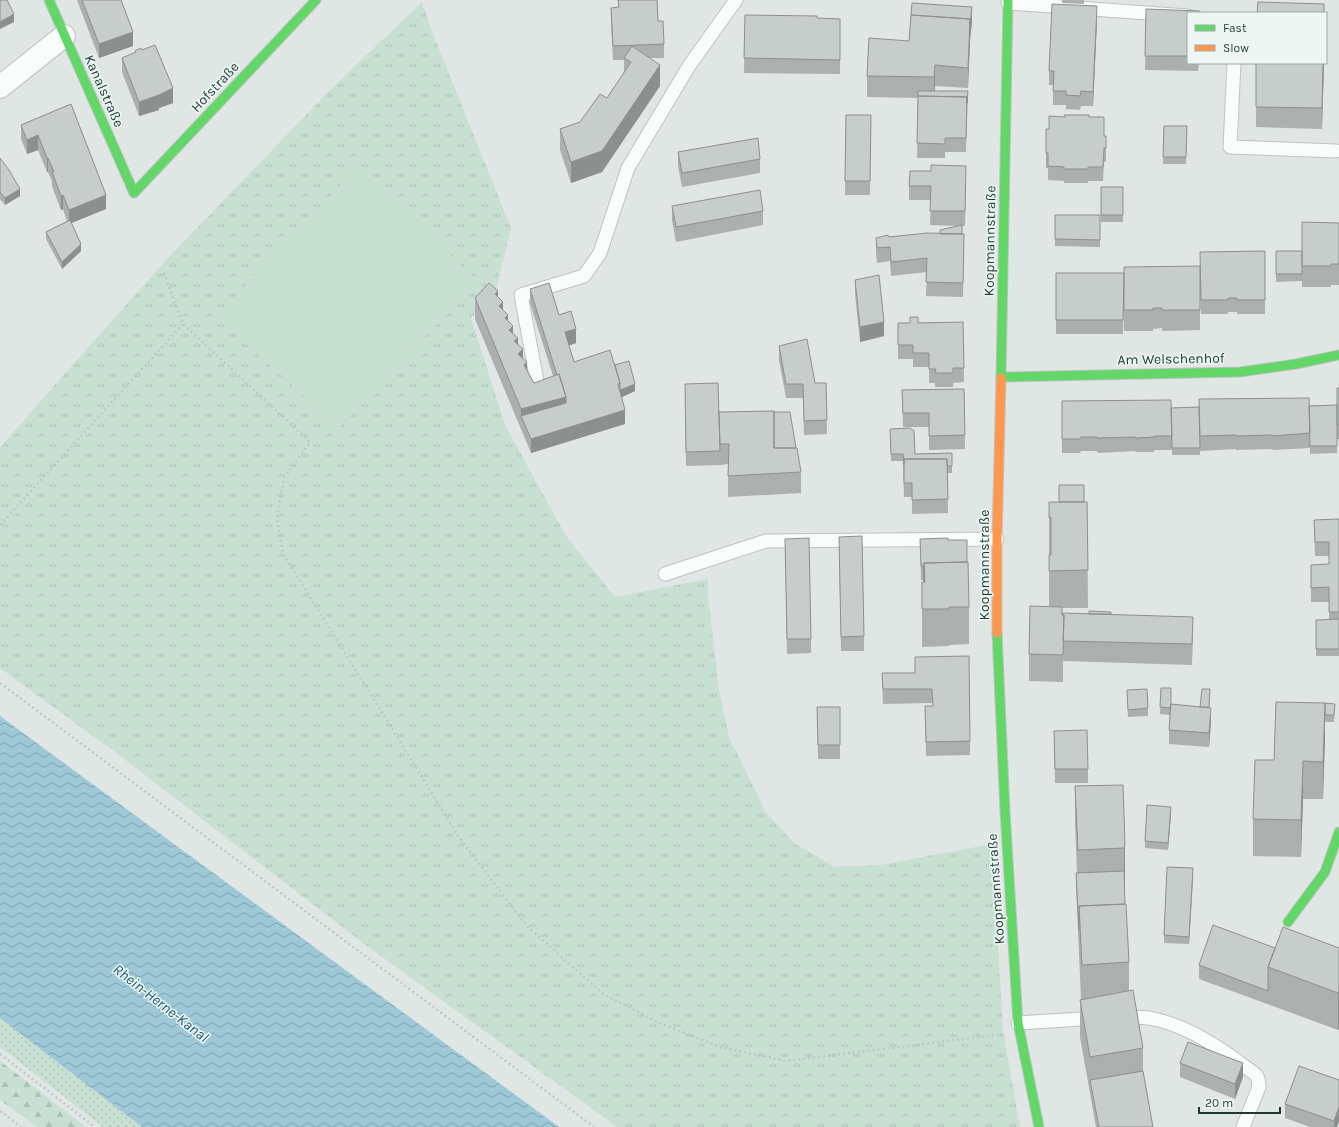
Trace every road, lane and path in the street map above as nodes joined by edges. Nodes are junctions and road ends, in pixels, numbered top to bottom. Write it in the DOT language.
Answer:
graph roads {
  1 [pos="49,0"];
  2 [pos="316,0"];
  3 [pos="736,0"];
  4 [pos="1008,2"];
  5 [pos="1187,16"];
  6 [pos="64,36"];
  7 [pos="1234,64"];
  8 [pos="0,87"];
  9 [pos="1336,152"];
  10 [pos="134,193"];
  11 [pos="164,273"];
  12 [pos="183,324"];
  13 [pos="1339,355"];
  14 [pos="1001,377"];
  15 [pos="538,381"];
  16 [pos="0,525"];
  17 [pos="997,538"];
  18 [pos="665,574"];
  19 [pos="0,683"];
  20 [pos="1339,832"];
  21 [pos="1288,922"];
  22 [pos="1019,1027"];
  23 [pos="0,1054"];
  24 [pos="0,1111"];
  25 [pos="21,1127"];
  26 [pos="95,1127"];
  27 [pos="594,1127"];
  28 [pos="1039,1127"];
  29 [pos="1244,1127"];
  1 -- 6 [label="street, Kanalstraße"];
  2 -- 10 [label="street, Hofstraße"];
  3 -- 15 [label="lane"];
  4 -- 5 [label="lane"];
  4 -- 14 [label="street, Koopmannstraße"];
  6 -- 8 [label="street"];
  6 -- 10 [label="street, Kanalstraße"];
  7 -- 9 [label="lane"];
  11 -- 12 [label="path"];
  12 -- 16 [label="path"];
  12 -- 22 [label="path"];
  13 -- 14 [label="street, Am Welschenhof"];
  14 -- 17 [label="street, Koopmannstraße"];
  17 -- 18 [label="lane"];
  17 -- 22 [label="street, Koopmannstraße"];
  19 -- 27 [label="path"];
  20 -- 21 [label="street"];
  22 -- 28 [label="street, Koopmannstraße"];
  22 -- 29 [label="lane"];
  23 -- 26 [label="path"];
  24 -- 25 [label="path"];
}
